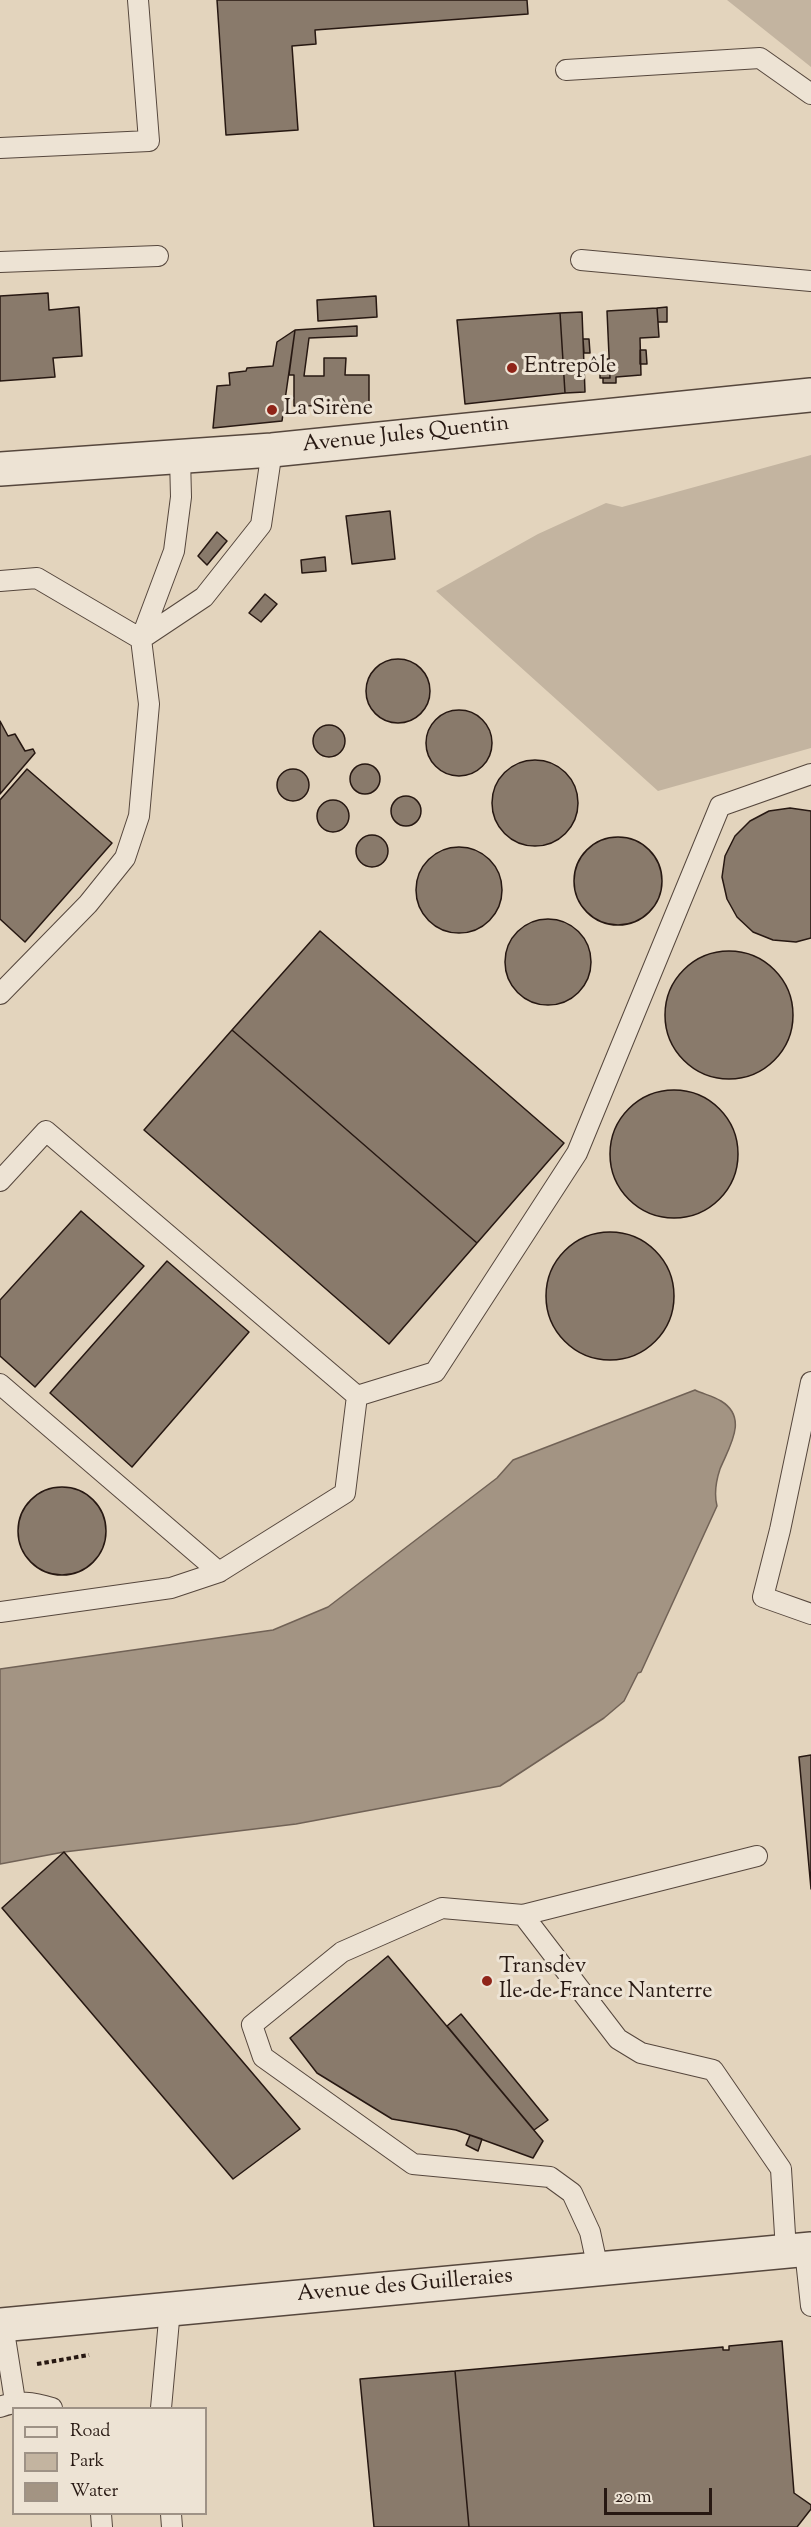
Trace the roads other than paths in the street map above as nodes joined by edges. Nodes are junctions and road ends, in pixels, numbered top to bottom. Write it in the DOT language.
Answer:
graph roads {
  1 [pos="138,0"];
  2 [pos="566,70"];
  3 [pos="811,94"];
  4 [pos="0,148"];
  5 [pos="158,256"];
  6 [pos="581,260"];
  7 [pos="0,262"];
  8 [pos="811,281"];
  9 [pos="811,395"];
  10 [pos="272,450"];
  11 [pos="180,457"];
  12 [pos="0,469"];
  13 [pos="0,580"];
  14 [pos="141,639"];
  15 [pos="811,774"];
  16 [pos="0,994"];
  17 [pos="0,1181"];
  18 [pos="811,1382"];
  19 [pos="0,1384"];
  20 [pos="357,1396"];
  21 [pos="219,1572"];
  22 [pos="0,1612"];
  23 [pos="811,1614"];
  24 [pos="757,1856"];
  25 [pos="523,1915"];
  26 [pos="801,2250"];
  27 [pos="598,2269"];
  28 [pos="811,2306"];
  29 [pos="170,2309"];
  30 [pos="1,2325"];
  31 [pos="7,2404"];
  32 [pos="47,2407"];
  33 [pos="161,2407"];
  1 -- 4 [label="lane"];
  2 -- 3 [label="lane"];
  5 -- 7 [label="lane"];
  6 -- 8 [label="lane"];
  9 -- 10 [label="street, Avenue Jules Quentin"];
  10 -- 11 [label="street, Avenue Jules Quentin"];
  10 -- 14 [label="lane"];
  11 -- 12 [label="street, Avenue Jules Quentin"];
  11 -- 14 [label="lane"];
  13 -- 14 [label="lane"];
  14 -- 16 [label="lane"];
  15 -- 20 [label="lane"];
  17 -- 20 [label="lane"];
  18 -- 23 [label="lane"];
  19 -- 21 [label="lane"];
  20 -- 21 [label="lane"];
  21 -- 22 [label="lane"];
  24 -- 25 [label="lane"];
  25 -- 26 [label="lane"];
  25 -- 27 [label="lane"];
  26 -- 27 [label="street, Avenue des Guilleraies"];
  26 -- 28 [label="lane"];
  27 -- 29 [label="street, Avenue des Guilleraies"];
  29 -- 30 [label="street, Avenue des Guilleraies"];
  29 -- 33 [label="lane"];
  30 -- 31 [label="lane"];
  31 -- 32 [label="lane"];
}
